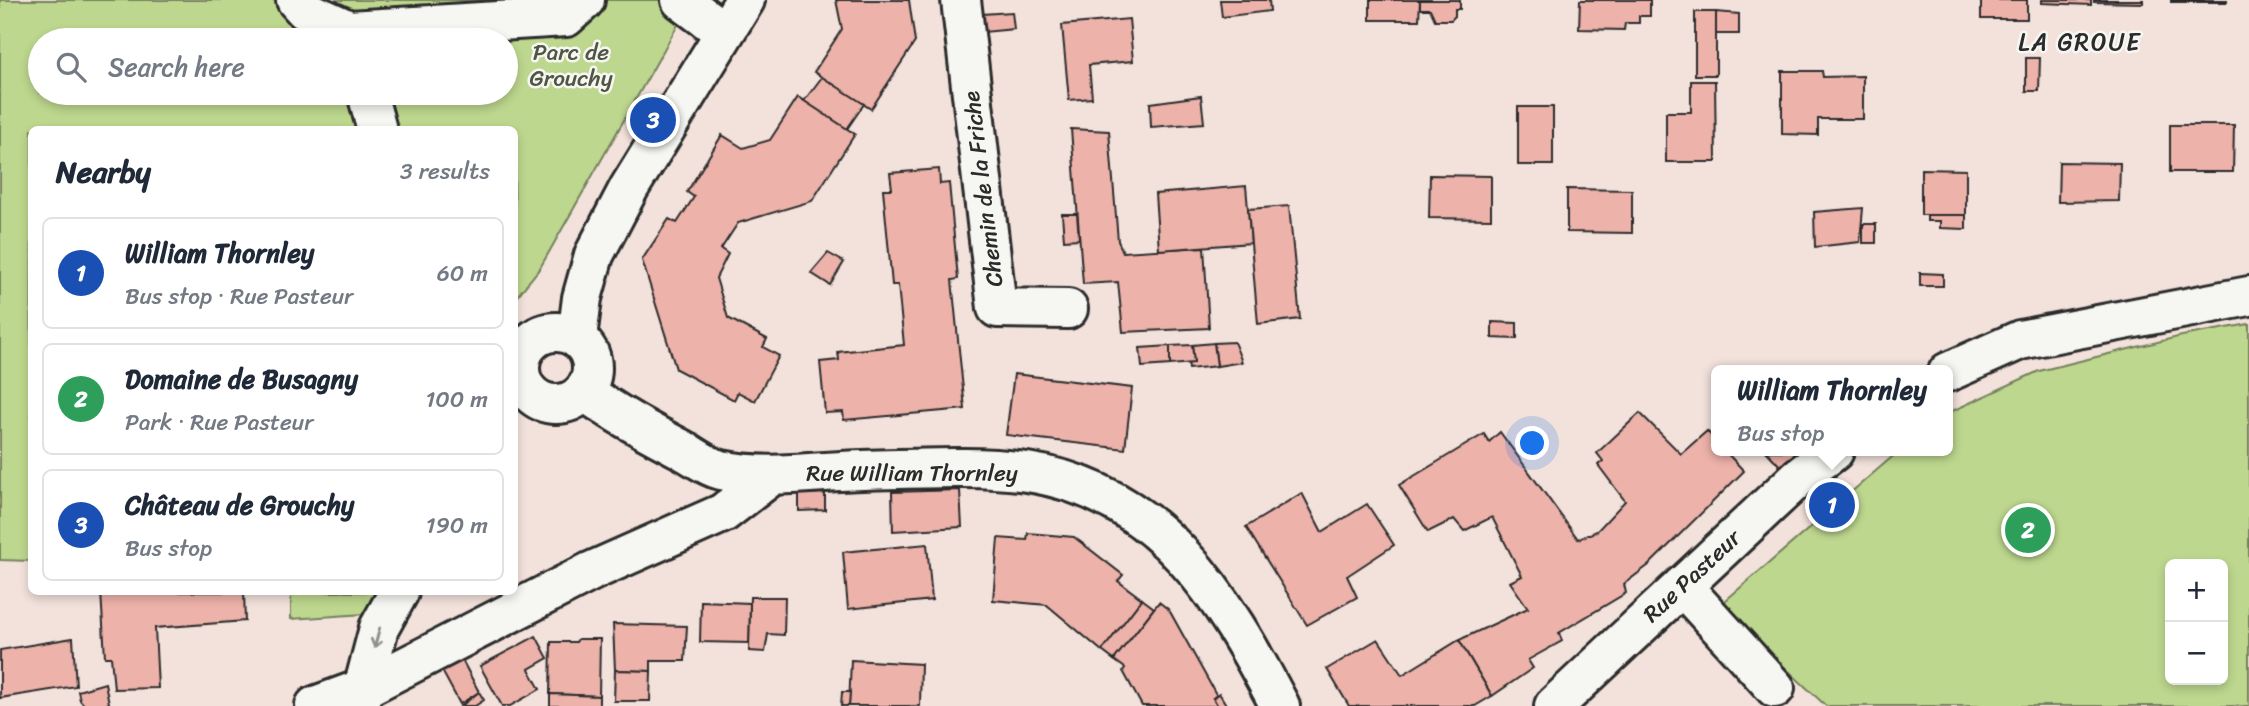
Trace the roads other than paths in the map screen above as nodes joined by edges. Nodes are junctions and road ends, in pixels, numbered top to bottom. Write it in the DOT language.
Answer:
graph roads {
  1 [pos="296,0"];
  2 [pos="585,0"];
  3 [pos="681,0"];
  4 [pos="745,0"];
  5 [pos="961,0"];
  6 [pos="338,28"];
  7 [pos="440,28"];
  8 [pos="724,32"];
  9 [pos="370,105"];
  10 [pos="376,126"];
  11 [pos="2249,296"];
  12 [pos="1068,309"];
  13 [pos="577,338"];
  14 [pos="519,367"];
  15 [pos="1953,370"];
  16 [pos="583,391"];
  17 [pos="1827,456"];
  18 [pos="1849,456"];
  19 [pos="771,476"];
  20 [pos="1689,593"];
  21 [pos="397,595"];
  22 [pos="1775,688"];
  23 [pos="361,697"];
  24 [pos="315,706"];
  25 [pos="1280,706"];
  26 [pos="1554,706"];
  27 [pos="1583,706"];
  1 -- 6 [label="street"];
  2 -- 7 [label="street"];
  3 -- 8 [label="street"];
  4 -- 8 [label="street"];
  5 -- 12 [label="street, Chemin de la Friche"];
  8 -- 13 [label="street"];
  9 -- 10 [label="street"];
  11 -- 15 [label="street"];
  13 -- 14 [label="street"];
  13 -- 16 [label="street"];
  14 -- 16 [label="street"];
  16 -- 19 [label="street, Rue William Thornley"];
  17 -- 20 [label="street, Rue Pasteur"];
  18 -- 20 [label="street, Rue Pasteur"];
  19 -- 23 [label="street"];
  19 -- 25 [label="street, Rue William Thornley"];
  20 -- 22 [label="street"];
  20 -- 26 [label="street, Rue Pasteur"];
  20 -- 27 [label="street, Rue Pasteur"];
  21 -- 23 [label="street, one-way"];
  23 -- 24 [label="street"];
}
